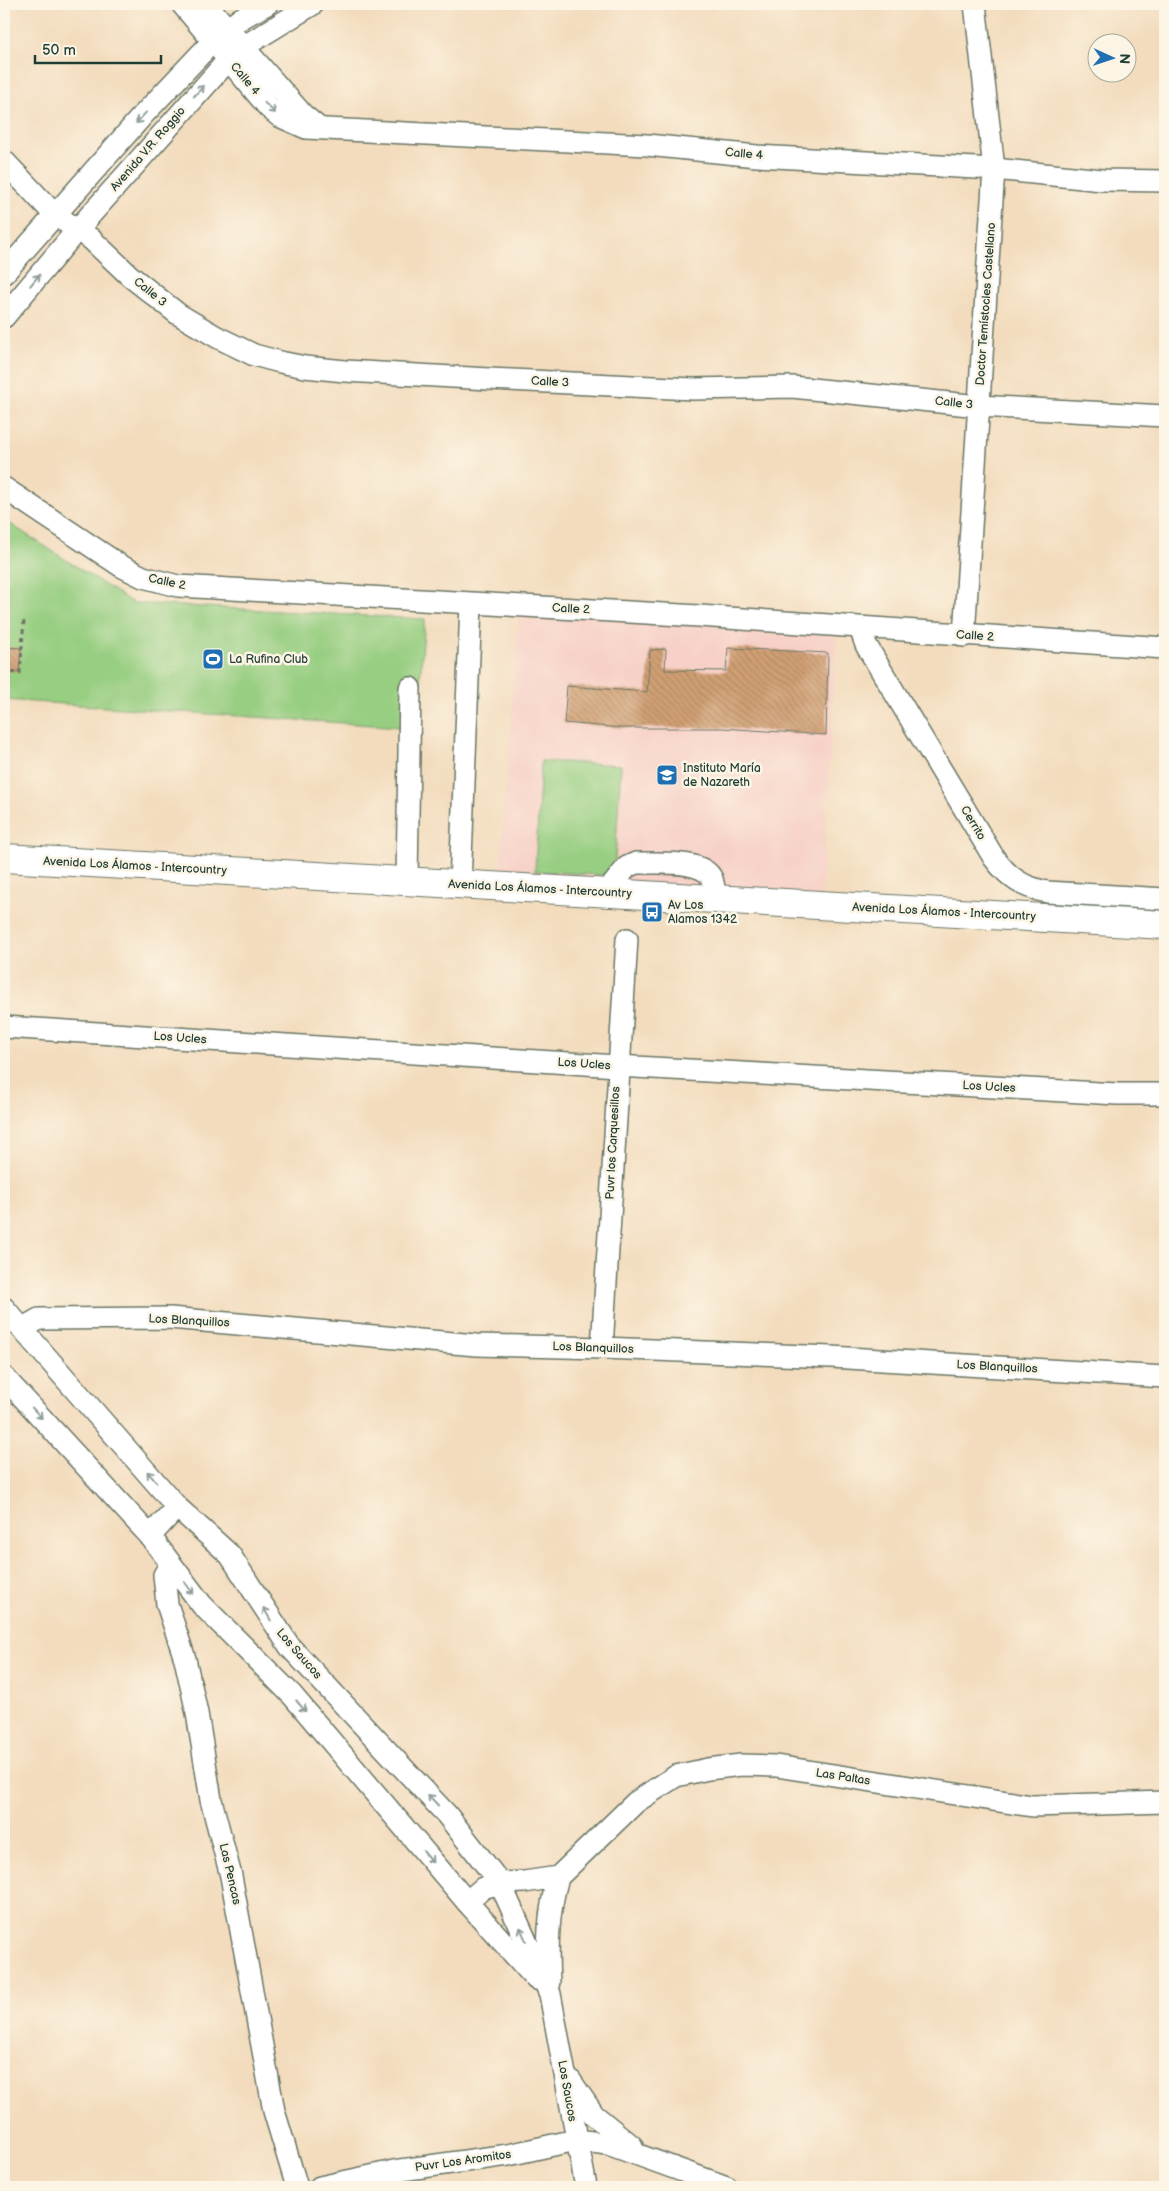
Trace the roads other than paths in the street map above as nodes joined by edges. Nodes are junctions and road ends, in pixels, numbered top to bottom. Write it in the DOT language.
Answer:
graph roads {
  1 [pos="182,4"];
  2 [pos="206,4"];
  3 [pos="267,4"];
  4 [pos="312,4"];
  5 [pos="975,4"];
  6 [pos="219,36"];
  7 [pos="236,53"];
  8 [pos="4,161"];
  9 [pos="994,170"];
  10 [pos="1165,181"];
  11 [pos="54,214"];
  12 [pos="77,230"];
  13 [pos="4,273"];
  14 [pos="4,317"];
  15 [pos="979,406"];
  16 [pos="1165,416"];
  17 [pos="4,488"];
  18 [pos="470,604"];
  19 [pos="860,628"];
  20 [pos="964,636"];
  21 [pos="1165,648"];
  22 [pos="410,688"];
  23 [pos="4,858"];
  24 [pos="407,882"];
  25 [pos="460,885"];
  26 [pos="1165,898"];
  27 [pos="1165,925"];
  28 [pos="627,939"];
  29 [pos="4,1027"];
  30 [pos="617,1066"];
  31 [pos="1165,1094"];
  32 [pos="4,1308"];
  33 [pos="23,1328"];
  34 [pos="602,1348"];
  35 [pos="4,1377"];
  36 [pos="1165,1378"];
  37 [pos="177,1507"];
  38 [pos="150,1536"];
  39 [pos="171,1564"];
  40 [pos="1165,1802"];
  41 [pos="558,1877"];
  42 [pos="500,1883"];
  43 [pos="467,1902"];
  44 [pos="550,1994"];
  45 [pos="564,2069"];
  46 [pos="576,2140"];
  47 [pos="652,2160"];
  48 [pos="296,2187"];
  49 [pos="320,2187"];
  50 [pos="586,2187"];
  51 [pos="726,2187"];
  1 -- 6 [label="street, Calle 4"];
  2 -- 6 [label="street, Calle 4"];
  3 -- 6 [label="street, Avenida V.R. Roggio"];
  4 -- 7 [label="street, Avenida V.R. Roggio"];
  5 -- 9 [label="street, Doctor Temístocles Castellano"];
  6 -- 7 [label="street, Calle 4"];
  6 -- 11 [label="street, Avenida V.R. Roggio, one-way"];
  7 -- 9 [label="street, Calle 4"];
  12 -- 7 [label="street, Avenida V.R. Roggio, one-way"];
  8 -- 11 [label="street, Calle 3"];
  9 -- 10 [label="street, Calle 4"];
  9 -- 15 [label="street, Doctor Temístocles Castellano"];
  11 -- 12 [label="street, Calle 3"];
  11 -- 13 [label="street, Avenida V.R. Roggio"];
  14 -- 12 [label="street, Avenida V.R. Roggio, one-way"];
  12 -- 15 [label="street, Calle 3"];
  15 -- 16 [label="street, Calle 3"];
  15 -- 20 [label="street, Doctor Temístocles Castellano"];
  17 -- 18 [label="street, Calle 2"];
  18 -- 19 [label="street, Calle 2"];
  18 -- 25 [label="street"];
  19 -- 20 [label="street, Calle 2"];
  19 -- 26 [label="street, Cerrito"];
  20 -- 21 [label="street, Calle 2"];
  22 -- 24 [label="street"];
  23 -- 24 [label="main road, Avenida Los Álamos - Intercountry"];
  24 -- 25 [label="main road, Avenida Los Álamos - Intercountry"];
  25 -- 27 [label="main road, Avenida Los Álamos - Intercountry"];
  28 -- 30 [label="street, Puvr los Carquesillos"];
  29 -- 30 [label="street, Los Ucles"];
  30 -- 31 [label="street, Los Ucles"];
  30 -- 34 [label="street, Puvr los Carquesillos"];
  32 -- 33 [label="street, Los Saucos"];
  33 -- 34 [label="street, Los Blanquillos"];
  37 -- 33 [label="street, Los Saucos, one-way"];
  34 -- 36 [label="street, Los Blanquillos"];
  35 -- 38 [label="street, one-way"];
  37 -- 38 [label="street"];
  42 -- 37 [label="street, Los Saucos, one-way"];
  38 -- 39 [label="street"];
  39 -- 43 [label="street, one-way"];
  39 -- 48 [label="street, Las Pencas"];
  40 -- 41 [label="street, Las Paltas"];
  41 -- 42 [label="street"];
  41 -- 44 [label="street, Las Paltas"];
  42 -- 43 [label="street"];
  44 -- 42 [label="street, Los Saucos, one-way"];
  43 -- 44 [label="street"];
  44 -- 45 [label="street, Los Saucos"];
  45 -- 46 [label="street, Los Saucos"];
  45 -- 47 [label="street"];
  46 -- 47 [label="street, Puvr Los Aromitos"];
  46 -- 49 [label="street, Puvr Los Aromitos"];
  46 -- 50 [label="street, Los Saucos"];
  47 -- 51 [label="street, Puvr Los Aromitos"];
}
